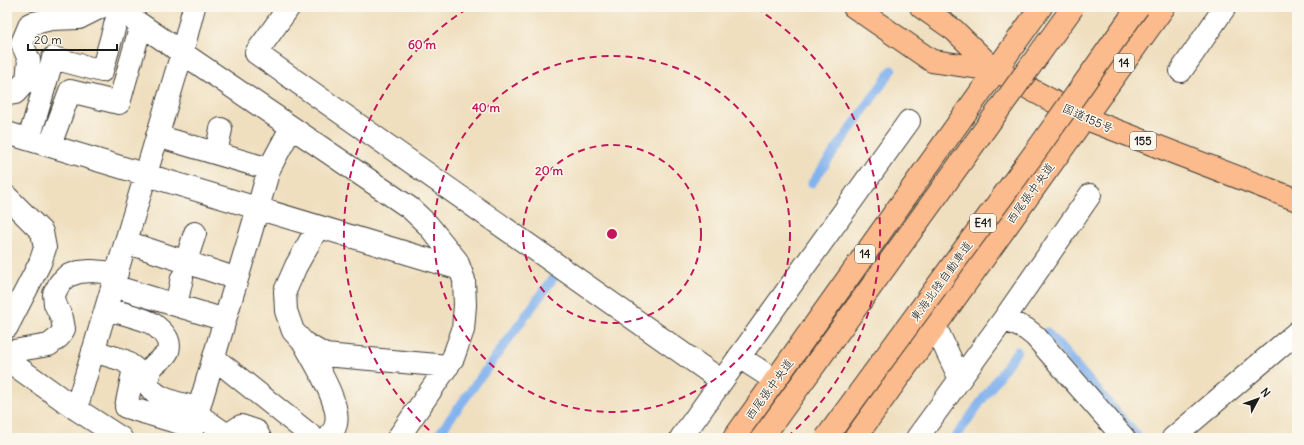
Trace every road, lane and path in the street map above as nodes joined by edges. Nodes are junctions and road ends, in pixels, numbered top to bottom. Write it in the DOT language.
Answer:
graph roads {
  1 [pos="194,7"];
  2 [pos="289,7"];
  3 [pos="854,7"];
  4 [pos="921,7"];
  5 [pos="1041,7"];
  6 [pos="1073,7"];
  7 [pos="1138,7"];
  8 [pos="1145,7"];
  9 [pos="1164,7"];
  10 [pos="1225,7"];
  11 [pos="112,8"];
  12 [pos="141,25"];
  13 [pos="182,53"];
  14 [pos="996,70"];
  15 [pos="1180,71"];
  16 [pos="7,94"];
  17 [pos="1084,118"];
  18 [pos="909,121"];
  19 [pos="291,128"];
  20 [pos="221,129"];
  21 [pos="7,133"];
  22 [pos="157,136"];
  23 [pos="29,139"];
  24 [pos="1041,144"];
  25 [pos="50,145"];
  26 [pos="216,153"];
  27 [pos="269,169"];
  28 [pos="145,174"];
  29 [pos="1090,195"];
  30 [pos="7,197"];
  31 [pos="1297,200"];
  32 [pos="258,208"];
  33 [pos="318,227"];
  34 [pos="195,233"];
  35 [pos="126,242"];
  36 [pos="460,269"];
  37 [pos="184,270"];
  38 [pos="238,279"];
  39 [pos="115,280"];
  40 [pos="176,305"];
  41 [pos="106,308"];
  42 [pos="1004,319"];
  43 [pos="225,320"];
  44 [pos="935,326"];
  45 [pos="7,328"];
  46 [pos="1297,332"];
  47 [pos="304,343"];
  48 [pos="93,351"];
  49 [pos="7,353"];
  50 [pos="739,357"];
  51 [pos="214,358"];
  52 [pos="448,366"];
  53 [pos="960,379"];
  54 [pos="775,380"];
  55 [pos="722,381"];
  56 [pos="76,409"];
  57 [pos="194,422"];
  58 [pos="227,436"];
  59 [pos="121,438"];
  60 [pos="260,438"];
  61 [pos="314,438"];
  62 [pos="329,438"];
  63 [pos="398,438"];
  64 [pos="681,438"];
  65 [pos="734,438"];
  66 [pos="762,438"];
  67 [pos="826,438"];
  68 [pos="855,438"];
  69 [pos="917,438"];
  70 [pos="1124,438"];
  71 [pos="1173,438"];
  1 -- 13 [label="street"];
  2 -- 55 [label="street"];
  3 -- 14 [label="main road, 国道155号 / 155"];
  4 -- 14 [label="main road, 国道155号 / 155"];
  5 -- 14 [label="main road, 西尾張中央道 / 14"];
  6 -- 66 [label="main road, bridge"];
  7 -- 24 [label="main road, 東海北陸自動車道 / E41, bridge"];
  8 -- 24 [label="main road, bridge"];
  9 -- 17 [label="main road, 西尾張中央道 / 14"];
  10 -- 15 [label="street"];
  11 -- 12 [label="street"];
  11 -- 16 [label="street"];
  11 -- 23 [label="street"];
  12 -- 13 [label="street"];
  12 -- 25 [label="street"];
  13 -- 19 [label="street"];
  13 -- 22 [label="street"];
  14 -- 17 [label="main road, 国道155号 / 155"];
  14 -- 54 [label="main road, 西尾張中央道 / 14"];
  17 -- 31 [label="main road, 国道155号 / 155"];
  17 -- 44 [label="main road, 西尾張中央道 / 14"];
  18 -- 50 [label="street"];
  19 -- 27 [label="street"];
  19 -- 36 [label="street"];
  20 -- 26 [label="street"];
  21 -- 23 [label="street"];
  22 -- 26 [label="street"];
  22 -- 28 [label="street"];
  23 -- 25 [label="street"];
  24 -- 67 [label="main road, 東海北陸自動車道 / E41, bridge"];
  25 -- 28 [label="street"];
  26 -- 27 [label="street"];
  27 -- 32 [label="street"];
  28 -- 32 [label="street"];
  28 -- 35 [label="street"];
  29 -- 42 [label="street"];
  30 -- 45 [label="street"];
  32 -- 33 [label="street"];
  32 -- 38 [label="street"];
  33 -- 36 [label="street"];
  33 -- 47 [label="street"];
  34 -- 37 [label="street"];
  35 -- 37 [label="street"];
  35 -- 39 [label="street"];
  36 -- 52 [label="street"];
  37 -- 38 [label="street"];
  37 -- 40 [label="street"];
  38 -- 43 [label="street"];
  39 -- 40 [label="street"];
  39 -- 41 [label="street"];
  39 -- 49 [label="street"];
  40 -- 43 [label="street"];
  41 -- 48 [label="street"];
  41 -- 57 [label="street"];
  42 -- 53 [label="street"];
  42 -- 70 [label="street"];
  43 -- 51 [label="street"];
  44 -- 53 [label="street"];
  44 -- 68 [label="main road, 西尾張中央道 / 14"];
  46 -- 71 [label="street"];
  47 -- 52 [label="street"];
  47 -- 62 [label="street"];
  48 -- 56 [label="street"];
  48 -- 57 [label="street"];
  49 -- 56 [label="street"];
  50 -- 54 [label="street"];
  50 -- 55 [label="street"];
  51 -- 57 [label="street"];
  51 -- 61 [label="street"];
  52 -- 63 [label="street"];
  53 -- 69 [label="street"];
  54 -- 65 [label="main road, 西尾張中央道 / 14"];
  55 -- 64 [label="street"];
  56 -- 59 [label="street"];
  57 -- 58 [label="street"];
  58 -- 60 [label="street"];
}
